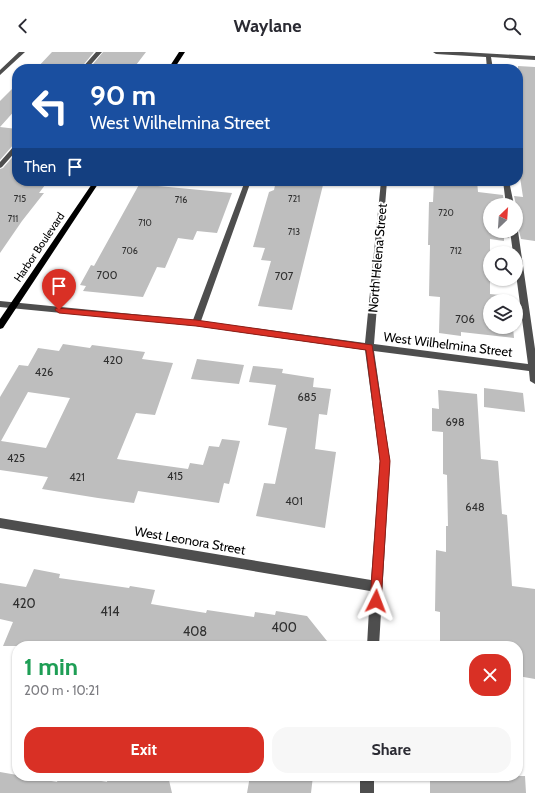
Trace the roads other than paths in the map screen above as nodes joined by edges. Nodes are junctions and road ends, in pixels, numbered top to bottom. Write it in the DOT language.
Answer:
graph roads {
  1 [pos="22,52"];
  2 [pos="99,52"];
  3 [pos="182,52"];
  4 [pos="436,52"];
  5 [pos="492,54"];
  6 [pos="535,58"];
  7 [pos="88,64"];
  8 [pos="174,64"];
  9 [pos="491,64"];
  10 [pos="0,73"];
  11 [pos="12,152"];
  12 [pos="0,166"];
  13 [pos="94,186"];
  14 [pos="246,186"];
  15 [pos="384,186"];
  16 [pos="507,186"];
  17 [pos="509,198"];
  18 [pos="515,238"];
  19 [pos="0,304"];
  20 [pos="13,306"];
  21 [pos="196,323"];
  22 [pos="0,326"];
  23 [pos="369,347"];
  24 [pos="534,368"];
  25 [pos="535,381"];
  26 [pos="0,523"];
  27 [pos="376,586"];
  28 [pos="373,641"];
  29 [pos="367,781"];
  30 [pos="367,793"];
  1 -- 10 [label="street"];
  2 -- 7 [label="street"];
  3 -- 8 [label="main road"];
  4 -- 5 [label="street"];
  5 -- 6 [label="street"];
  5 -- 9 [label="street"];
  11 -- 12 [label="street"];
  13 -- 20 [label="main road, Harbor Boulevard"];
  14 -- 21 [label="street"];
  15 -- 23 [label="street, North Helena Street"];
  16 -- 17 [label="street"];
  18 -- 24 [label="street"];
  19 -- 20 [label="street, West Wilhelmina Street"];
  20 -- 21 [label="street, West Wilhelmina Street"];
  20 -- 22 [label="main road, Harbor Boulevard"];
  21 -- 23 [label="street, West Wilhelmina Street"];
  23 -- 24 [label="street, West Wilhelmina Street"];
  23 -- 27 [label="street, North Helena Street"];
  24 -- 25 [label="street"];
  26 -- 27 [label="street, West Leonora Street"];
  27 -- 28 [label="street, North Helena Street"];
  29 -- 30 [label="street"];
}
